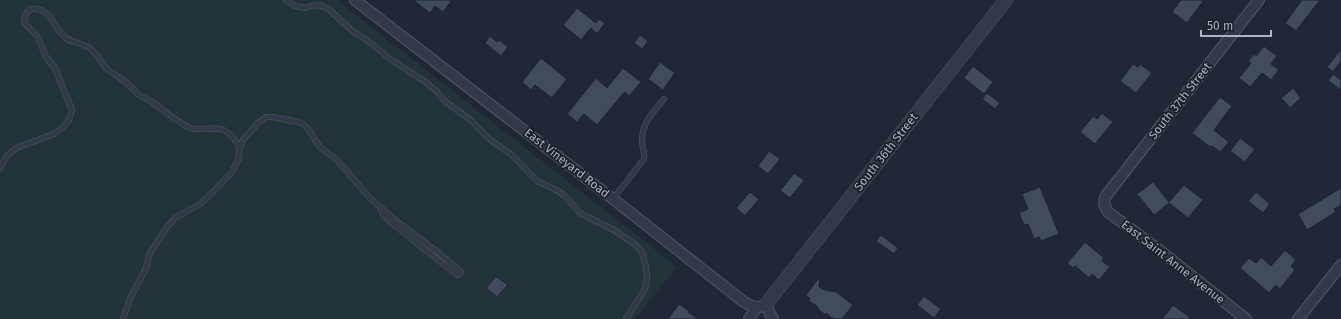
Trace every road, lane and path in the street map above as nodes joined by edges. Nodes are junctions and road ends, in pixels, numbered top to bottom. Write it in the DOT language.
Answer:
graph roads {
  1 [pos="285,0"];
  2 [pos="355,0"];
  3 [pos="1006,0"];
  4 [pos="1259,0"];
  5 [pos="664,99"];
  6 [pos="240,147"];
  7 [pos="0,168"];
  8 [pos="614,199"];
  9 [pos="1104,204"];
  10 [pos="379,206"];
  11 [pos="1341,264"];
  12 [pos="762,305"];
  13 [pos="123,319"];
  14 [pos="626,319"];
  15 [pos="749,319"];
  16 [pos="774,319"];
  17 [pos="1246,319"];
  18 [pos="1298,319"];
  1 -- 14 [label="lane"];
  2 -- 8 [label="street, East Vineyard Road"];
  3 -- 12 [label="street, South 36th Street"];
  4 -- 9 [label="street, South 37th Street"];
  5 -- 8 [label="lane"];
  6 -- 7 [label="lane"];
  6 -- 10 [label="lane"];
  6 -- 13 [label="lane"];
  8 -- 12 [label="street, East Vineyard Road"];
  9 -- 17 [label="street, East Saint Anne Avenue"];
  10 -- 10 [label="lane"];
  11 -- 18 [label="street"];
  12 -- 15 [label="street, South 36th Street"];
  12 -- 16 [label="street"];
}
